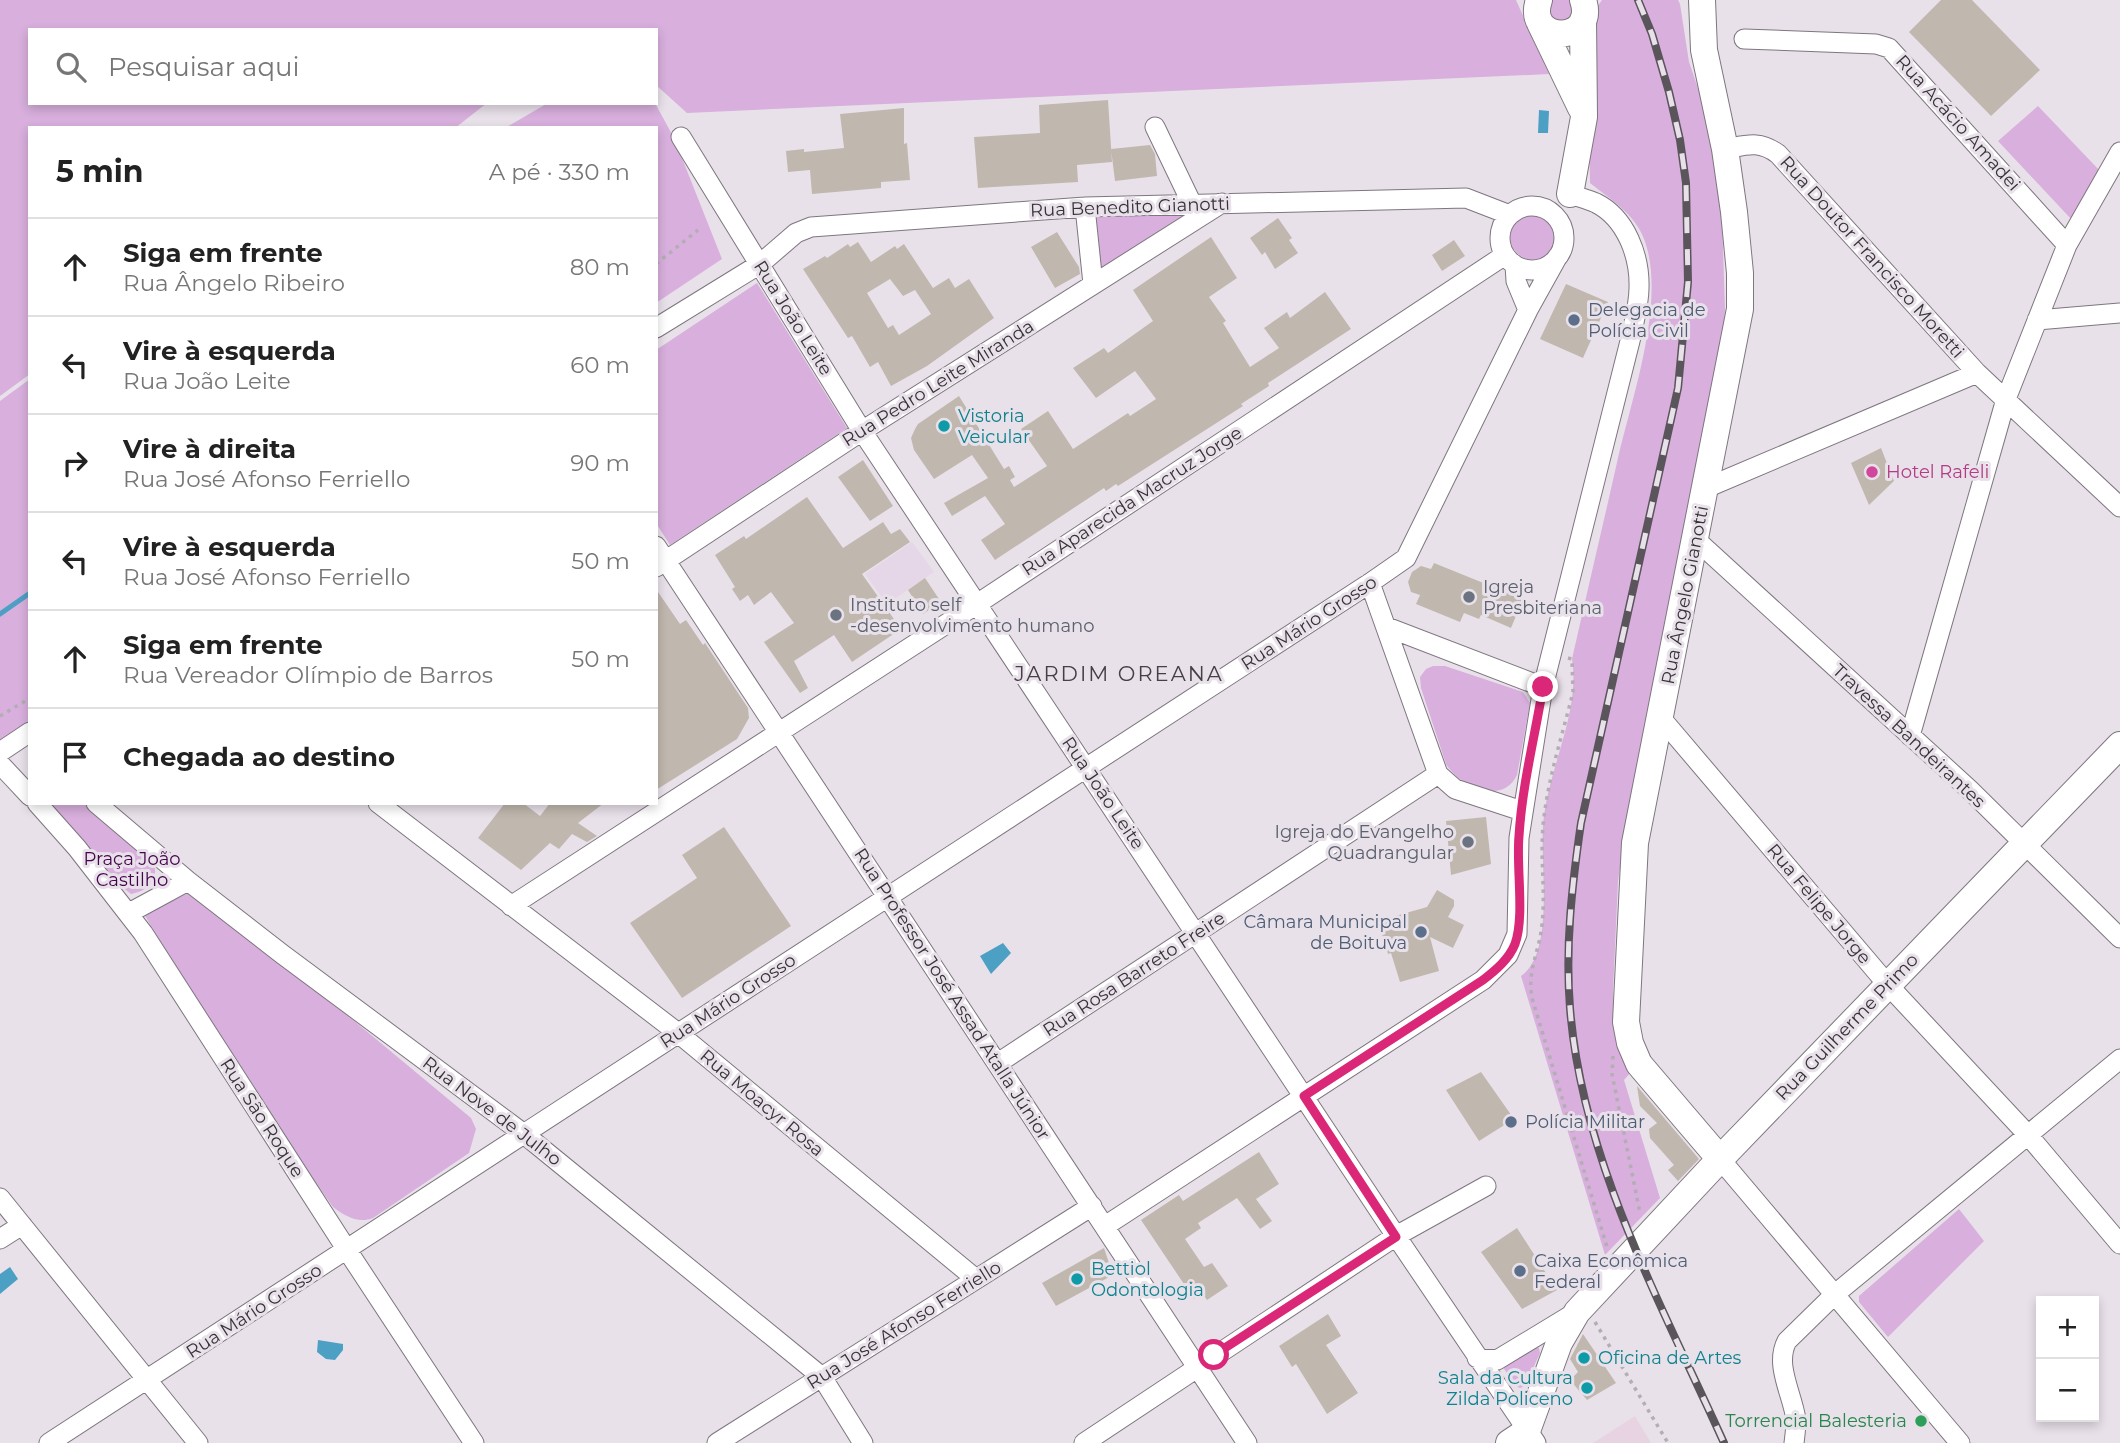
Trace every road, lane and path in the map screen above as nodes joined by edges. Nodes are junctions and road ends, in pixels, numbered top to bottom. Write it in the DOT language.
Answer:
graph roads {
  1 [pos="1703,0"];
  2 [pos="1585,8"];
  3 [pos="1537,10"];
  4 [pos="1744,39"];
  5 [pos="1584,117"];
  6 [pos="1155,127"];
  7 [pos="681,137"];
  8 [pos="1725,149"];
  9 [pos="2120,152"];
  10 [pos="1570,194"];
  11 [pos="1223,203"];
  12 [pos="1192,204"];
  13 [pos="1538,206"];
  14 [pos="1085,207"];
  15 [pos="1510,215"];
  16 [pos="698,230"];
  17 [pos="2067,245"];
  18 [pos="1561,246"];
  19 [pos="1510,260"];
  20 [pos="658,262"];
  21 [pos="760,264"];
  22 [pos="1093,284"];
  23 [pos="1528,310"];
  24 [pos="2120,313"];
  25 [pos="2037,320"];
  26 [pos="658,327"];
  27 [pos="1978,373"];
  28 [pos="2006,399"];
  29 [pos="862,430"];
  30 [pos="1706,488"];
  31 [pos="2120,507"];
  32 [pos="1694,538"];
  33 [pos="659,558"];
  34 [pos="1370,583"];
  35 [pos="977,604"];
  36 [pos="1387,627"];
  37 [pos="1553,654"];
  38 [pos="1543,687"];
  39 [pos="28,699"];
  40 [pos="0,716"];
  41 [pos="1661,718"];
  42 [pos="779,732"];
  43 [pos="1910,736"];
  44 [pos="27,739"];
  45 [pos="2120,745"];
  46 [pos="0,752"];
  47 [pos="0,764"];
  48 [pos="1086,767"];
  49 [pos="1438,774"];
  50 [pos="28,794"];
  51 [pos="39,805"];
  52 [pos="98,805"];
  53 [pos="381,805"];
  54 [pos="1522,811"];
  55 [pos="2024,844"];
  56 [pos="188,881"];
  57 [pos="888,897"];
  58 [pos="511,906"];
  59 [pos="129,913"];
  60 [pos="1196,933"];
  61 [pos="2120,938"];
  62 [pos="1888,985"];
  63 [pos="678,1033"];
  64 [pos="1630,1043"];
  65 [pos="2120,1059"];
  66 [pos="998,1063"];
  67 [pos="1304,1096"];
  68 [pos="524,1134"];
  69 [pos="2028,1135"];
  70 [pos="1720,1159"];
  71 [pos="1486,1186"];
  72 [pos="0,1198"];
  73 [pos="1092,1206"];
  74 [pos="22,1225"];
  75 [pos="1104,1226"];
  76 [pos="1650,1234"];
  77 [pos="1396,1237"];
  78 [pos="0,1239"];
  79 [pos="2120,1244"];
  80 [pos="347,1250"];
  81 [pos="1614,1272"];
  82 [pos="976,1279"];
  83 [pos="1834,1295"];
  84 [pos="1580,1309"];
  85 [pos="1477,1358"];
  86 [pos="1196,1367"];
  87 [pos="822,1377"];
  88 [pos="148,1381"];
  89 [pos="1524,1439"];
  90 [pos="49,1443"];
  91 [pos="198,1443"];
  92 [pos="474,1443"];
  93 [pos="717,1443"];
  94 [pos="863,1443"];
  95 [pos="1084,1443"];
  96 [pos="1247,1443"];
  97 [pos="1668,1443"];
  98 [pos="1794,1443"];
  99 [pos="1961,1443"];
  1 -- 8 [label="street, Rua Ângelo Gianotti"];
  2 -- 3 [label="street"];
  2 -- 5 [label="street"];
  3 -- 5 [label="street"];
  4 -- 17 [label="street, Rua Acácio Amadei"];
  5 -- 10 [label="street"];
  6 -- 12 [label="street"];
  7 -- 21 [label="street, Rua João Leite"];
  8 -- 27 [label="street, Rua Doutor Francisco Moretti"];
  8 -- 30 [label="street, Rua Ângelo Gianotti"];
  9 -- 17 [label="street"];
  10 -- 13 [label="street"];
  10 -- 18 [label="street"];
  10 -- 37 [label="street"];
  11 -- 12 [label="street, Rua Benedito Gianotti"];
  11 -- 15 [label="street, Rua Benedito Gianotti"];
  11 -- 22 [label="street, Rua Pedro Leite Miranda"];
  12 -- 14 [label="street, Rua Benedito Gianotti"];
  13 -- 15 [label="street"];
  13 -- 18 [label="street"];
  14 -- 21 [label="street, Rua Benedito Gianotti"];
  14 -- 22 [label="street"];
  15 -- 19 [label="street"];
  16 -- 20 [label="path"];
  17 -- 25 [label="street"];
  18 -- 19 [label="street"];
  18 -- 23 [label="street"];
  19 -- 23 [label="street"];
  19 -- 35 [label="street, Rua Aparecida Macruz Jorge"];
  21 -- 26 [label="street, Rua Benedito Gianotti"];
  21 -- 29 [label="street, Rua João Leite"];
  22 -- 29 [label="street, Rua Pedro Leite Miranda"];
  23 -- 34 [label="street, Rua Mário Grosso"];
  24 -- 25 [label="street"];
  25 -- 28 [label="street"];
  27 -- 28 [label="street, Rua Doutor Francisco Moretti"];
  27 -- 30 [label="street"];
  28 -- 31 [label="street, Rua Doutor Francisco Moretti"];
  28 -- 43 [label="street"];
  29 -- 33 [label="street, Rua Pedro Leite Miranda"];
  29 -- 35 [label="street, Rua João Leite"];
  30 -- 32 [label="street, Rua Ângelo Gianotti"];
  32 -- 41 [label="street, Rua Ângelo Gianotti"];
  32 -- 43 [label="street, Travessa Bandeirantes"];
  33 -- 42 [label="street, Rua Professor José Assad Atalla Júnior"];
  34 -- 36 [label="street"];
  34 -- 48 [label="street, Rua Mário Grosso"];
  35 -- 42 [label="street, Rua Aparecida Macruz Jorge"];
  35 -- 48 [label="street, Rua João Leite"];
  36 -- 38 [label="street"];
  36 -- 49 [label="street"];
  37 -- 38 [label="street"];
  37 -- 81 [label="path"];
  38 -- 54 [label="street"];
  39 -- 40 [label="path"];
  41 -- 62 [label="street, Rua Felipe Jorge"];
  41 -- 64 [label="street, Rua Ângelo Gianotti"];
  42 -- 57 [label="street, Rua Professor José Assad Atalla Júnior"];
  42 -- 58 [label="street, Rua Aparecida Macruz Jorge"];
  43 -- 55 [label="street, Travessa Bandeirantes"];
  44 -- 46 [label="street"];
  45 -- 55 [label="street, Rua Guilherme Primo"];
  47 -- 50 [label="street"];
  48 -- 57 [label="street, Rua Mário Grosso"];
  48 -- 60 [label="street, Rua João Leite"];
  49 -- 54 [label="street"];
  49 -- 60 [label="street, Rua Rosa Barreto Freire"];
  51 -- 59 [label="street, Rua São Roque"];
  52 -- 56 [label="street, Rua Nove de Julho"];
  53 -- 58 [label="street, Rua Moacyr Rosa"];
  54 -- 67 [label="street"];
  55 -- 61 [label="street, Travessa Bandeirantes"];
  55 -- 62 [label="street, Rua Guilherme Primo"];
  56 -- 59 [label="street"];
  56 -- 68 [label="street, Rua Nove de Julho"];
  57 -- 63 [label="street, Rua Mário Grosso"];
  57 -- 66 [label="street, Rua Professor José Assad Atalla Júnior"];
  58 -- 63 [label="street, Rua Moacyr Rosa"];
  59 -- 80 [label="street, Rua São Roque"];
  60 -- 66 [label="street, Rua Rosa Barreto Freire"];
  60 -- 67 [label="street, Rua João Leite"];
  62 -- 69 [label="street, Rua Felipe Jorge"];
  62 -- 70 [label="street, Rua Guilherme Primo"];
  63 -- 68 [label="street, Rua Mário Grosso"];
  63 -- 82 [label="street, Rua Moacyr Rosa"];
  64 -- 70 [label="street, Rua Ângelo Gianotti"];
  64 -- 76 [label="path"];
  65 -- 69 [label="street"];
  66 -- 73 [label="street, Rua Professor José Assad Atalla Júnior"];
  67 -- 75 [label="street"];
  67 -- 77 [label="street, Rua João Leite"];
  68 -- 80 [label="street, Rua Mário Grosso"];
  68 -- 87 [label="street, Rua Nove de Julho"];
  69 -- 79 [label="street, Rua Felipe Jorge"];
  69 -- 83 [label="street"];
  70 -- 76 [label="street, Rua Guilherme Primo"];
  70 -- 83 [label="street"];
  71 -- 77 [label="street"];
  72 -- 74 [label="street"];
  73 -- 75 [label="street, Rua Professor José Assad Atalla Júnior"];
  73 -- 82 [label="street, Rua José Afonso Ferriello"];
  74 -- 78 [label="street"];
  74 -- 88 [label="street"];
  75 -- 86 [label="street, Rua Professor José Assad Atalla Júnior"];
  76 -- 81 [label="street, Rua Guilherme Primo"];
  77 -- 85 [label="street, Rua João Leite"];
  77 -- 86 [label="street"];
  80 -- 88 [label="street, Rua Mário Grosso"];
  80 -- 92 [label="street, Rua São Roque"];
  81 -- 84 [label="street, Rua Guilherme Primo"];
  82 -- 87 [label="street, Rua José Afonso Ferriello"];
  83 -- 98 [label="street"];
  83 -- 99 [label="street"];
  84 -- 85 [label="street"];
  84 -- 89 [label="street, Rua Guilherme Primo"];
  84 -- 97 [label="path"];
  85 -- 89 [label="street, Rua João Leite"];
  86 -- 95 [label="street"];
  86 -- 96 [label="street, Rua Professor José Assad Atalla Júnior"];
  87 -- 93 [label="street, Rua José Afonso Ferriello"];
  87 -- 94 [label="street, Rua Nove de Julho"];
  88 -- 90 [label="street, Rua Mário Grosso"];
  88 -- 91 [label="street"];
}
